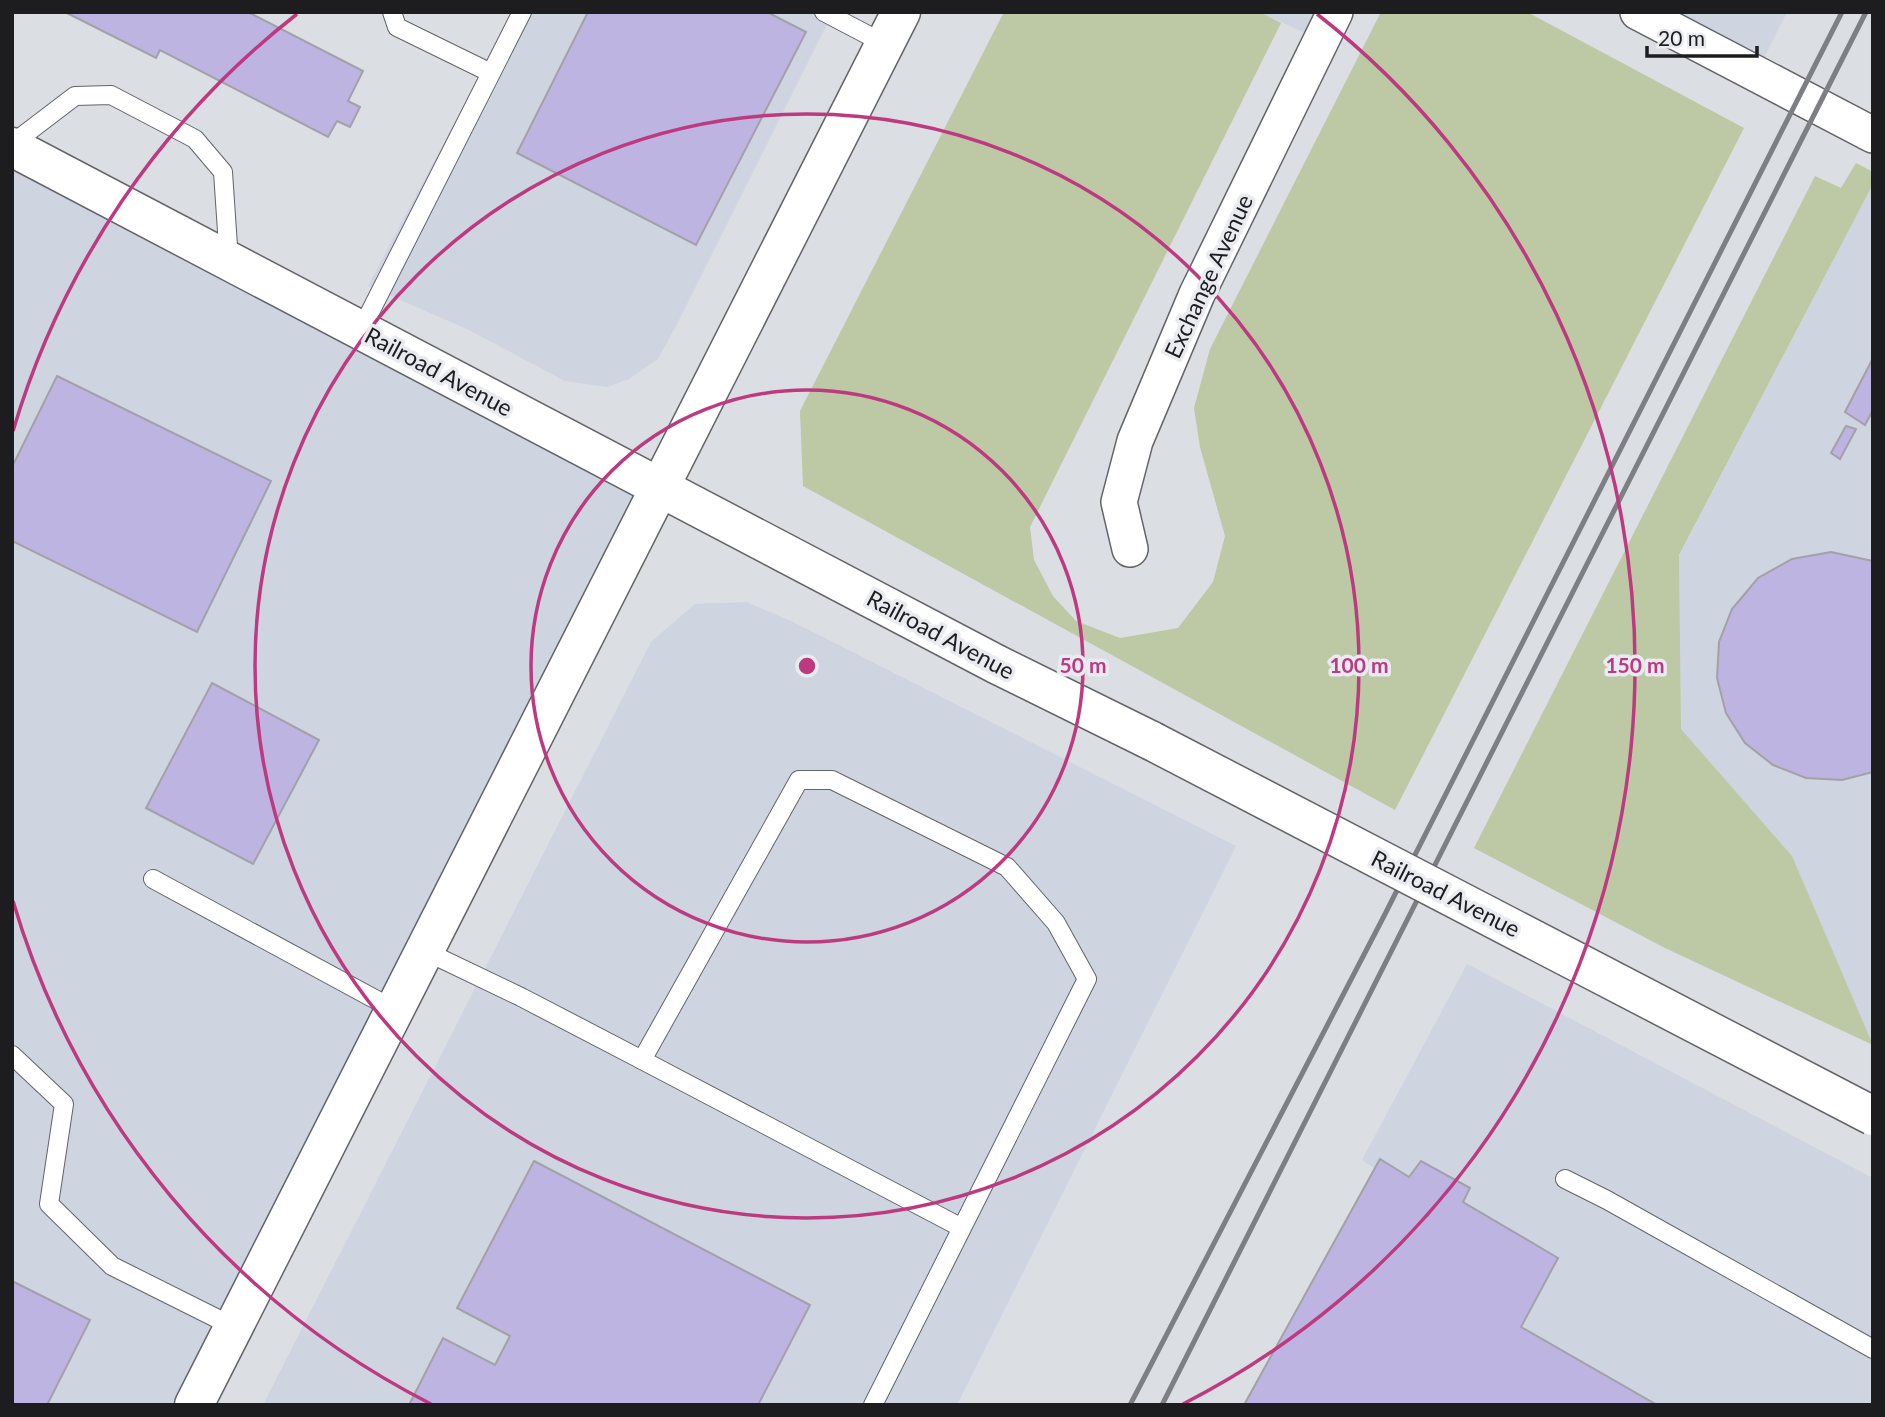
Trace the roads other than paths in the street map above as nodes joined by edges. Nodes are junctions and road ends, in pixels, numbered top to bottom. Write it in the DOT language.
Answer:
graph roads {
  1 [pos="392,12"];
  2 [pos="522,12"];
  3 [pos="824,12"];
  4 [pos="1335,12"];
  5 [pos="1638,12"];
  6 [pos="893,28"];
  7 [pos="491,73"];
  8 [pos="1873,135"];
  9 [pos="12,146"];
  10 [pos="229,261"];
  11 [pos="361,330"];
  12 [pos="660,487"];
  13 [pos="1130,549"];
  14 [pos="153,879"];
  15 [pos="425,951"];
  16 [pos="395,1010"];
  17 [pos="12,1055"];
  18 [pos="642,1060"];
  19 [pos="1873,1116"];
  20 [pos="1564,1179"];
  21 [pos="962,1228"];
  22 [pos="234,1327"];
  23 [pos="1873,1349"];
  24 [pos="194,1405"];
  25 [pos="873,1405"];
  1 -- 7 [label="lane"];
  2 -- 7 [label="lane"];
  3 -- 6 [label="lane"];
  4 -- 13 [label="street, Exchange Avenue"];
  5 -- 8 [label="street"];
  6 -- 12 [label="street"];
  7 -- 11 [label="lane"];
  9 -- 10 [label="street, Railroad Avenue"];
  9 -- 10 [label="lane"];
  10 -- 11 [label="street, Railroad Avenue"];
  11 -- 12 [label="street, Railroad Avenue"];
  12 -- 15 [label="street"];
  12 -- 19 [label="street, Railroad Avenue, bridge"];
  14 -- 16 [label="lane"];
  15 -- 16 [label="street"];
  15 -- 18 [label="lane"];
  16 -- 22 [label="street"];
  17 -- 22 [label="lane"];
  18 -- 21 [label="lane"];
  18 -- 21 [label="lane"];
  20 -- 23 [label="lane"];
  21 -- 25 [label="lane"];
  22 -- 24 [label="street"];
}
